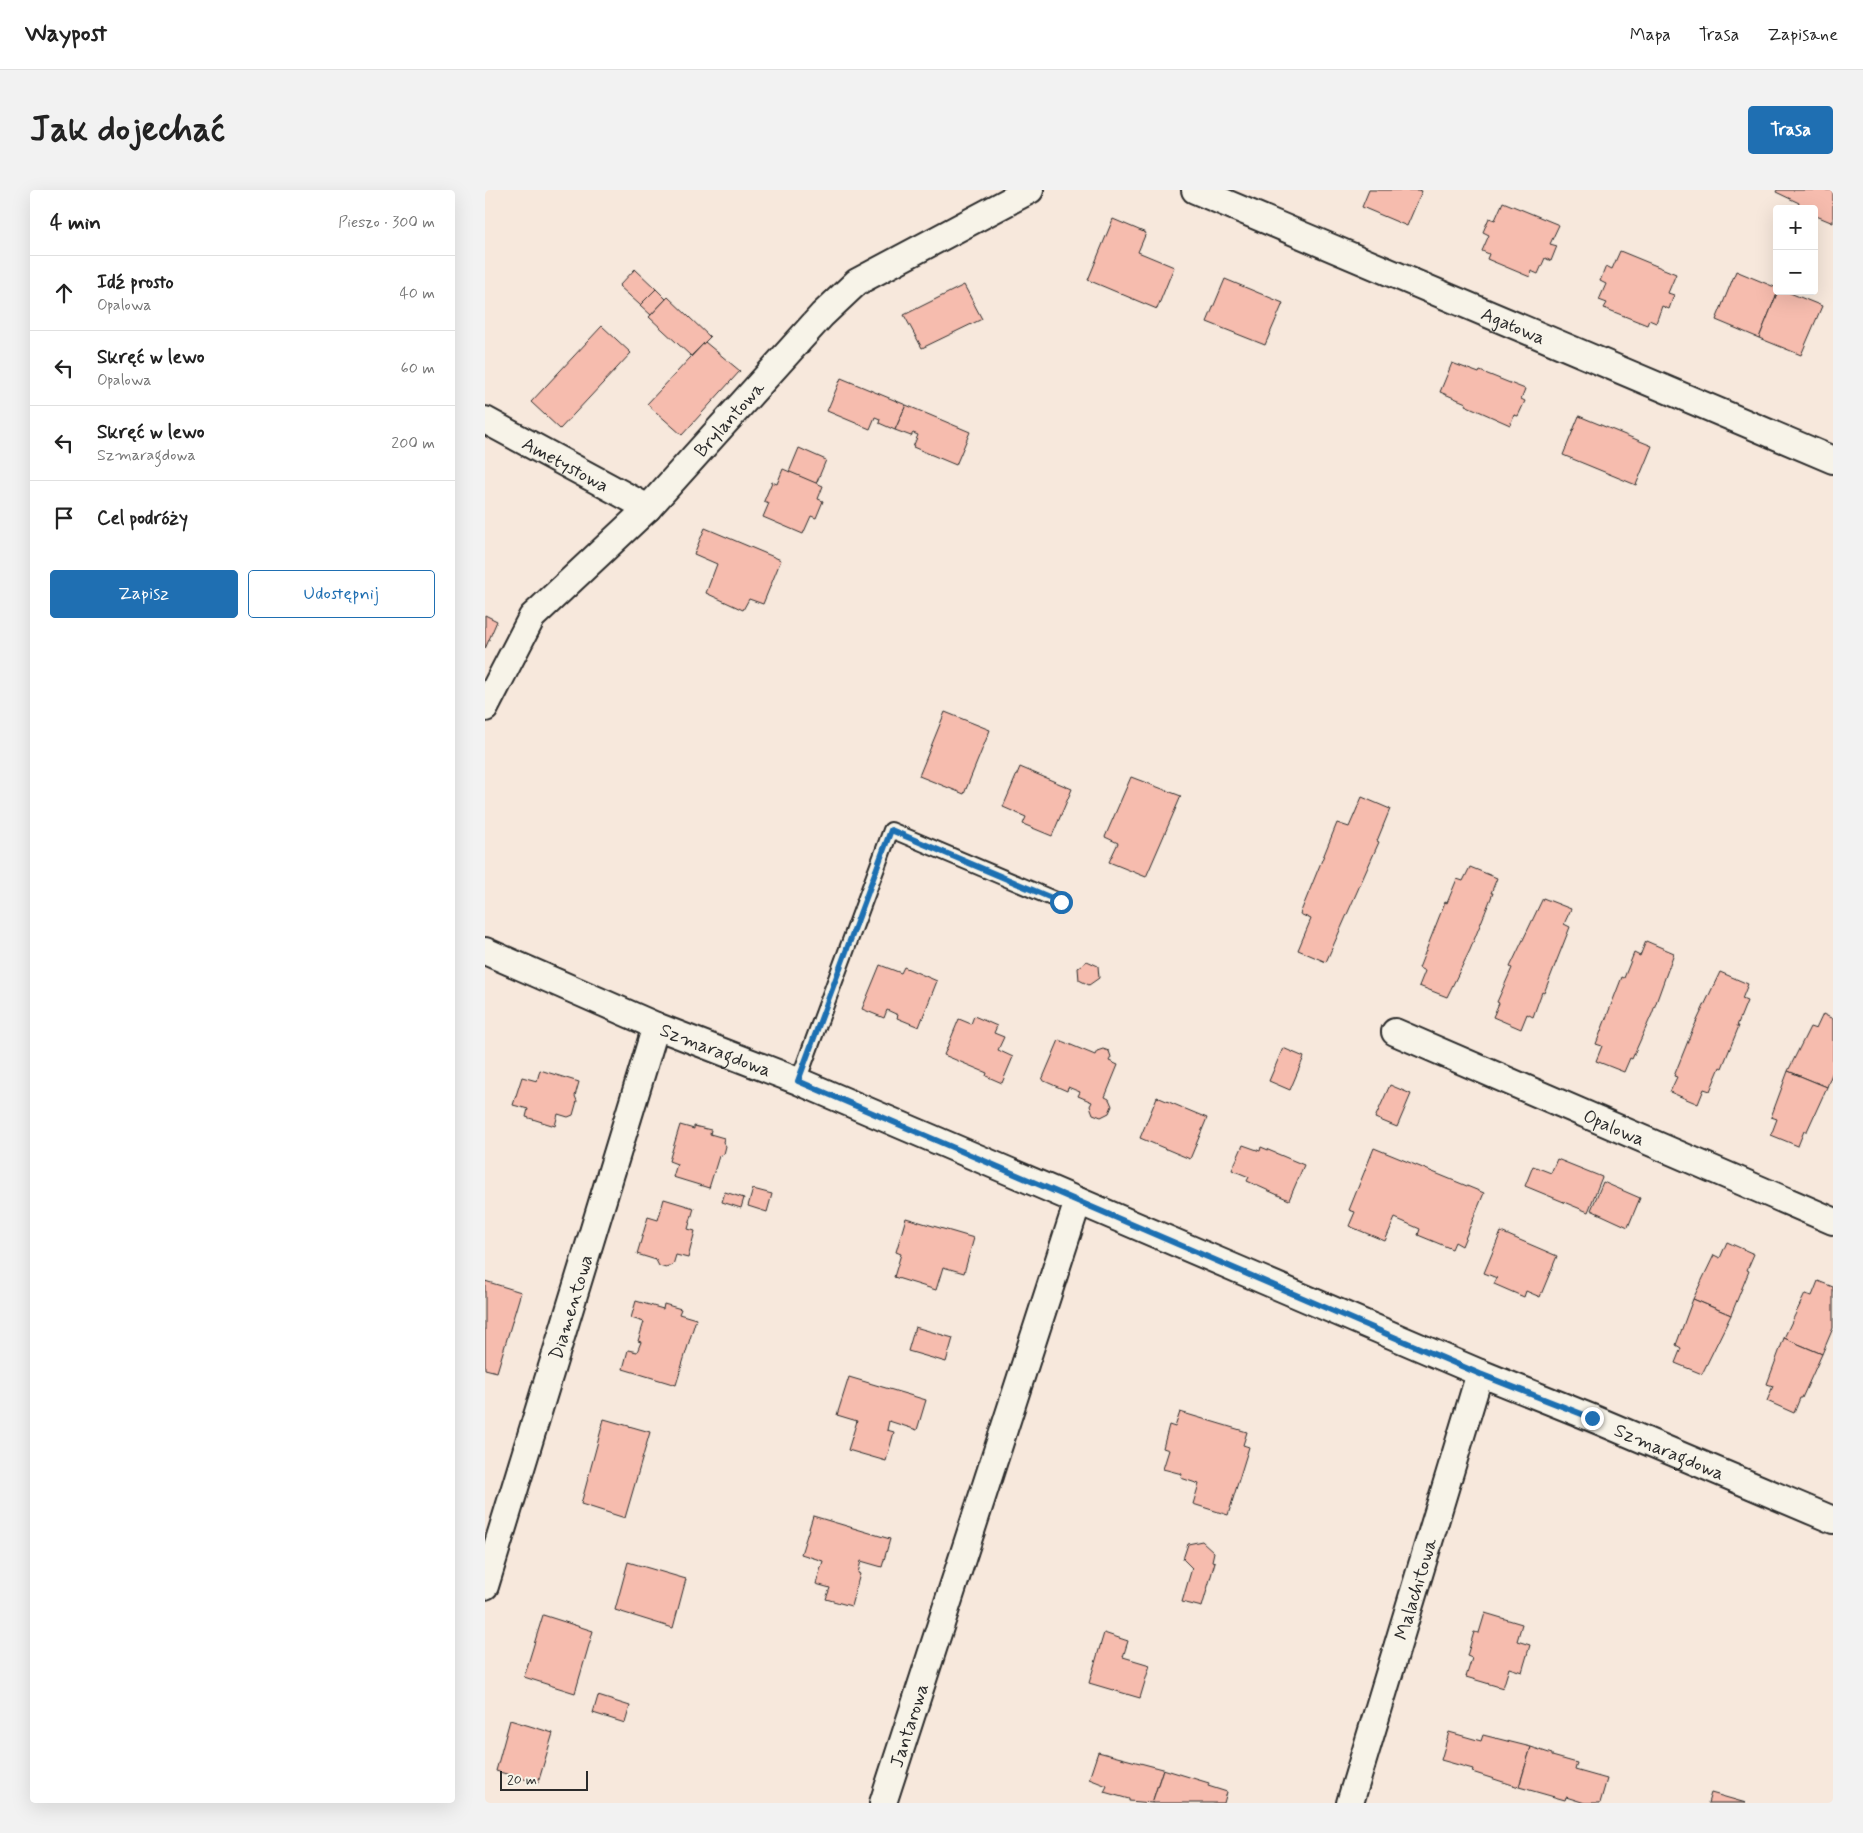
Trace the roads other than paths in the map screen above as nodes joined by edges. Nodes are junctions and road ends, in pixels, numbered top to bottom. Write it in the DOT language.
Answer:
graph roads {
  1 [pos="1030,190"];
  2 [pos="1195,190"];
  3 [pos="485,420"];
  4 [pos="1833,460"];
  5 [pos="648,508"];
  6 [pos="485,708"];
  7 [pos="1061,902"];
  8 [pos="485,951"];
  9 [pos="656,1026"];
  10 [pos="1395,1032"];
  11 [pos="798,1081"];
  12 [pos="1078,1201"];
  13 [pos="1833,1221"];
  14 [pos="1480,1374"];
  15 [pos="1833,1520"];
  16 [pos="485,1586"];
  17 [pos="883,1803"];
  18 [pos="1350,1803"];
  1 -- 5 [label="street, Brylantowa"];
  2 -- 4 [label="street, Agatowa"];
  3 -- 5 [label="street, Ametystowa"];
  5 -- 6 [label="street, Brylantowa"];
  7 -- 11 [label="lane"];
  8 -- 9 [label="street, Szmaragdowa"];
  9 -- 11 [label="street, Szmaragdowa"];
  9 -- 16 [label="street, Diamentowa"];
  10 -- 13 [label="street, Opalowa"];
  11 -- 12 [label="street, Szmaragdowa"];
  12 -- 14 [label="street, Szmaragdowa"];
  12 -- 17 [label="street, Jantarowa"];
  14 -- 15 [label="street, Szmaragdowa"];
  14 -- 18 [label="street, Malachitowa"];
}
